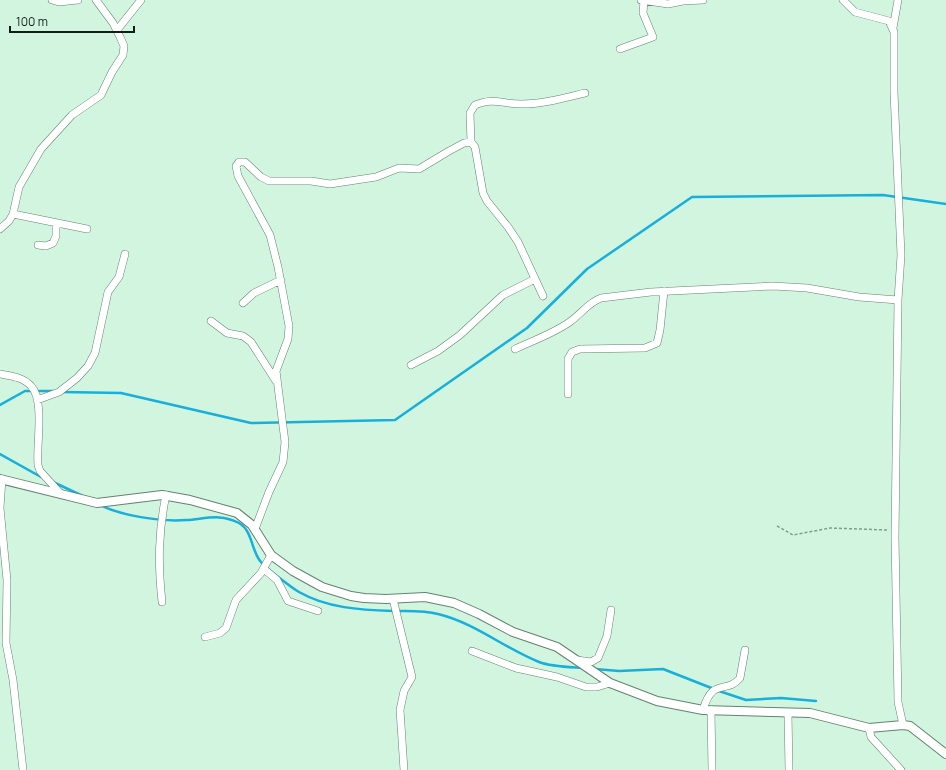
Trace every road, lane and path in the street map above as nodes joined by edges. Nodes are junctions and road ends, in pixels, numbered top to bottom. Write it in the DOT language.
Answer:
graph roads {
  1 [pos="52,0"];
  2 [pos="78,0"];
  3 [pos="96,0"];
  4 [pos="141,0"];
  5 [pos="643,0"];
  6 [pos="703,0"];
  7 [pos="843,0"];
  8 [pos="898,0"];
  9 [pos="893,28"];
  10 [pos="117,30"];
  11 [pos="620,49"];
  12 [pos="585,93"];
  13 [pos="471,142"];
  14 [pos="13,214"];
  15 [pos="56,223"];
  16 [pos="0,229"];
  17 [pos="87,229"];
  18 [pos="38,245"];
  19 [pos="125,254"];
  20 [pos="536,279"];
  21 [pos="281,280"];
  22 [pos="664,291"];
  23 [pos="543,296"];
  24 [pos="898,300"];
  25 [pos="243,304"];
  26 [pos="211,321"];
  27 [pos="515,349"];
  28 [pos="411,365"];
  29 [pos="0,374"];
  30 [pos="276,382"];
  31 [pos="568,394"];
  32 [pos="37,400"];
  33 [pos="1,479"];
  34 [pos="61,495"];
  35 [pos="166,495"];
  36 [pos="777,526"];
  37 [pos="255,529"];
  38 [pos="895,530"];
  39 [pos="271,555"];
  40 [pos="264,569"];
  41 [pos="393,599"];
  42 [pos="162,602"];
  43 [pos="611,610"];
  44 [pos="318,611"];
  45 [pos="205,637"];
  46 [pos="745,650"];
  47 [pos="472,651"];
  48 [pos="577,660"];
  49 [pos="610,683"];
  50 [pos="707,710"];
  51 [pos="788,712"];
  52 [pos="903,725"];
  53 [pos="869,728"];
  54 [pos="946,754"];
  55 [pos="23,770"];
  56 [pos="404,770"];
  57 [pos="712,770"];
  58 [pos="789,770"];
  59 [pos="901,770"];
  1 -- 2 [label="street"];
  3 -- 10 [label="street"];
  4 -- 10 [label="street"];
  5 -- 6 [label="street"];
  5 -- 11 [label="street"];
  7 -- 9 [label="street"];
  8 -- 9 [label="street"];
  9 -- 24 [label="street"];
  10 -- 14 [label="street"];
  12 -- 13 [label="street"];
  13 -- 20 [label="street"];
  13 -- 21 [label="street"];
  14 -- 15 [label="street"];
  14 -- 16 [label="street"];
  15 -- 17 [label="street"];
  15 -- 18 [label="street"];
  19 -- 32 [label="street"];
  20 -- 23 [label="street"];
  20 -- 28 [label="street"];
  21 -- 25 [label="street"];
  21 -- 30 [label="street"];
  22 -- 24 [label="street"];
  22 -- 27 [label="street"];
  22 -- 31 [label="street"];
  24 -- 38 [label="street"];
  26 -- 30 [label="street"];
  29 -- 32 [label="street"];
  30 -- 37 [label="street"];
  32 -- 34 [label="street"];
  33 -- 34 [label="street"];
  33 -- 55 [label="street"];
  34 -- 35 [label="street"];
  35 -- 37 [label="street"];
  35 -- 42 [label="street"];
  36 -- 38 [label="path"];
  37 -- 39 [label="street"];
  38 -- 52 [label="street"];
  39 -- 40 [label="street"];
  39 -- 41 [label="street"];
  40 -- 44 [label="street"];
  40 -- 45 [label="street"];
  41 -- 48 [label="street"];
  41 -- 56 [label="street"];
  43 -- 48 [label="street"];
  46 -- 50 [label="street"];
  47 -- 49 [label="street"];
  48 -- 49 [label="street"];
  49 -- 50 [label="street"];
  50 -- 51 [label="street"];
  50 -- 57 [label="street"];
  51 -- 53 [label="street"];
  51 -- 58 [label="street"];
  52 -- 53 [label="street"];
  52 -- 54 [label="street"];
  53 -- 59 [label="street"];
}
